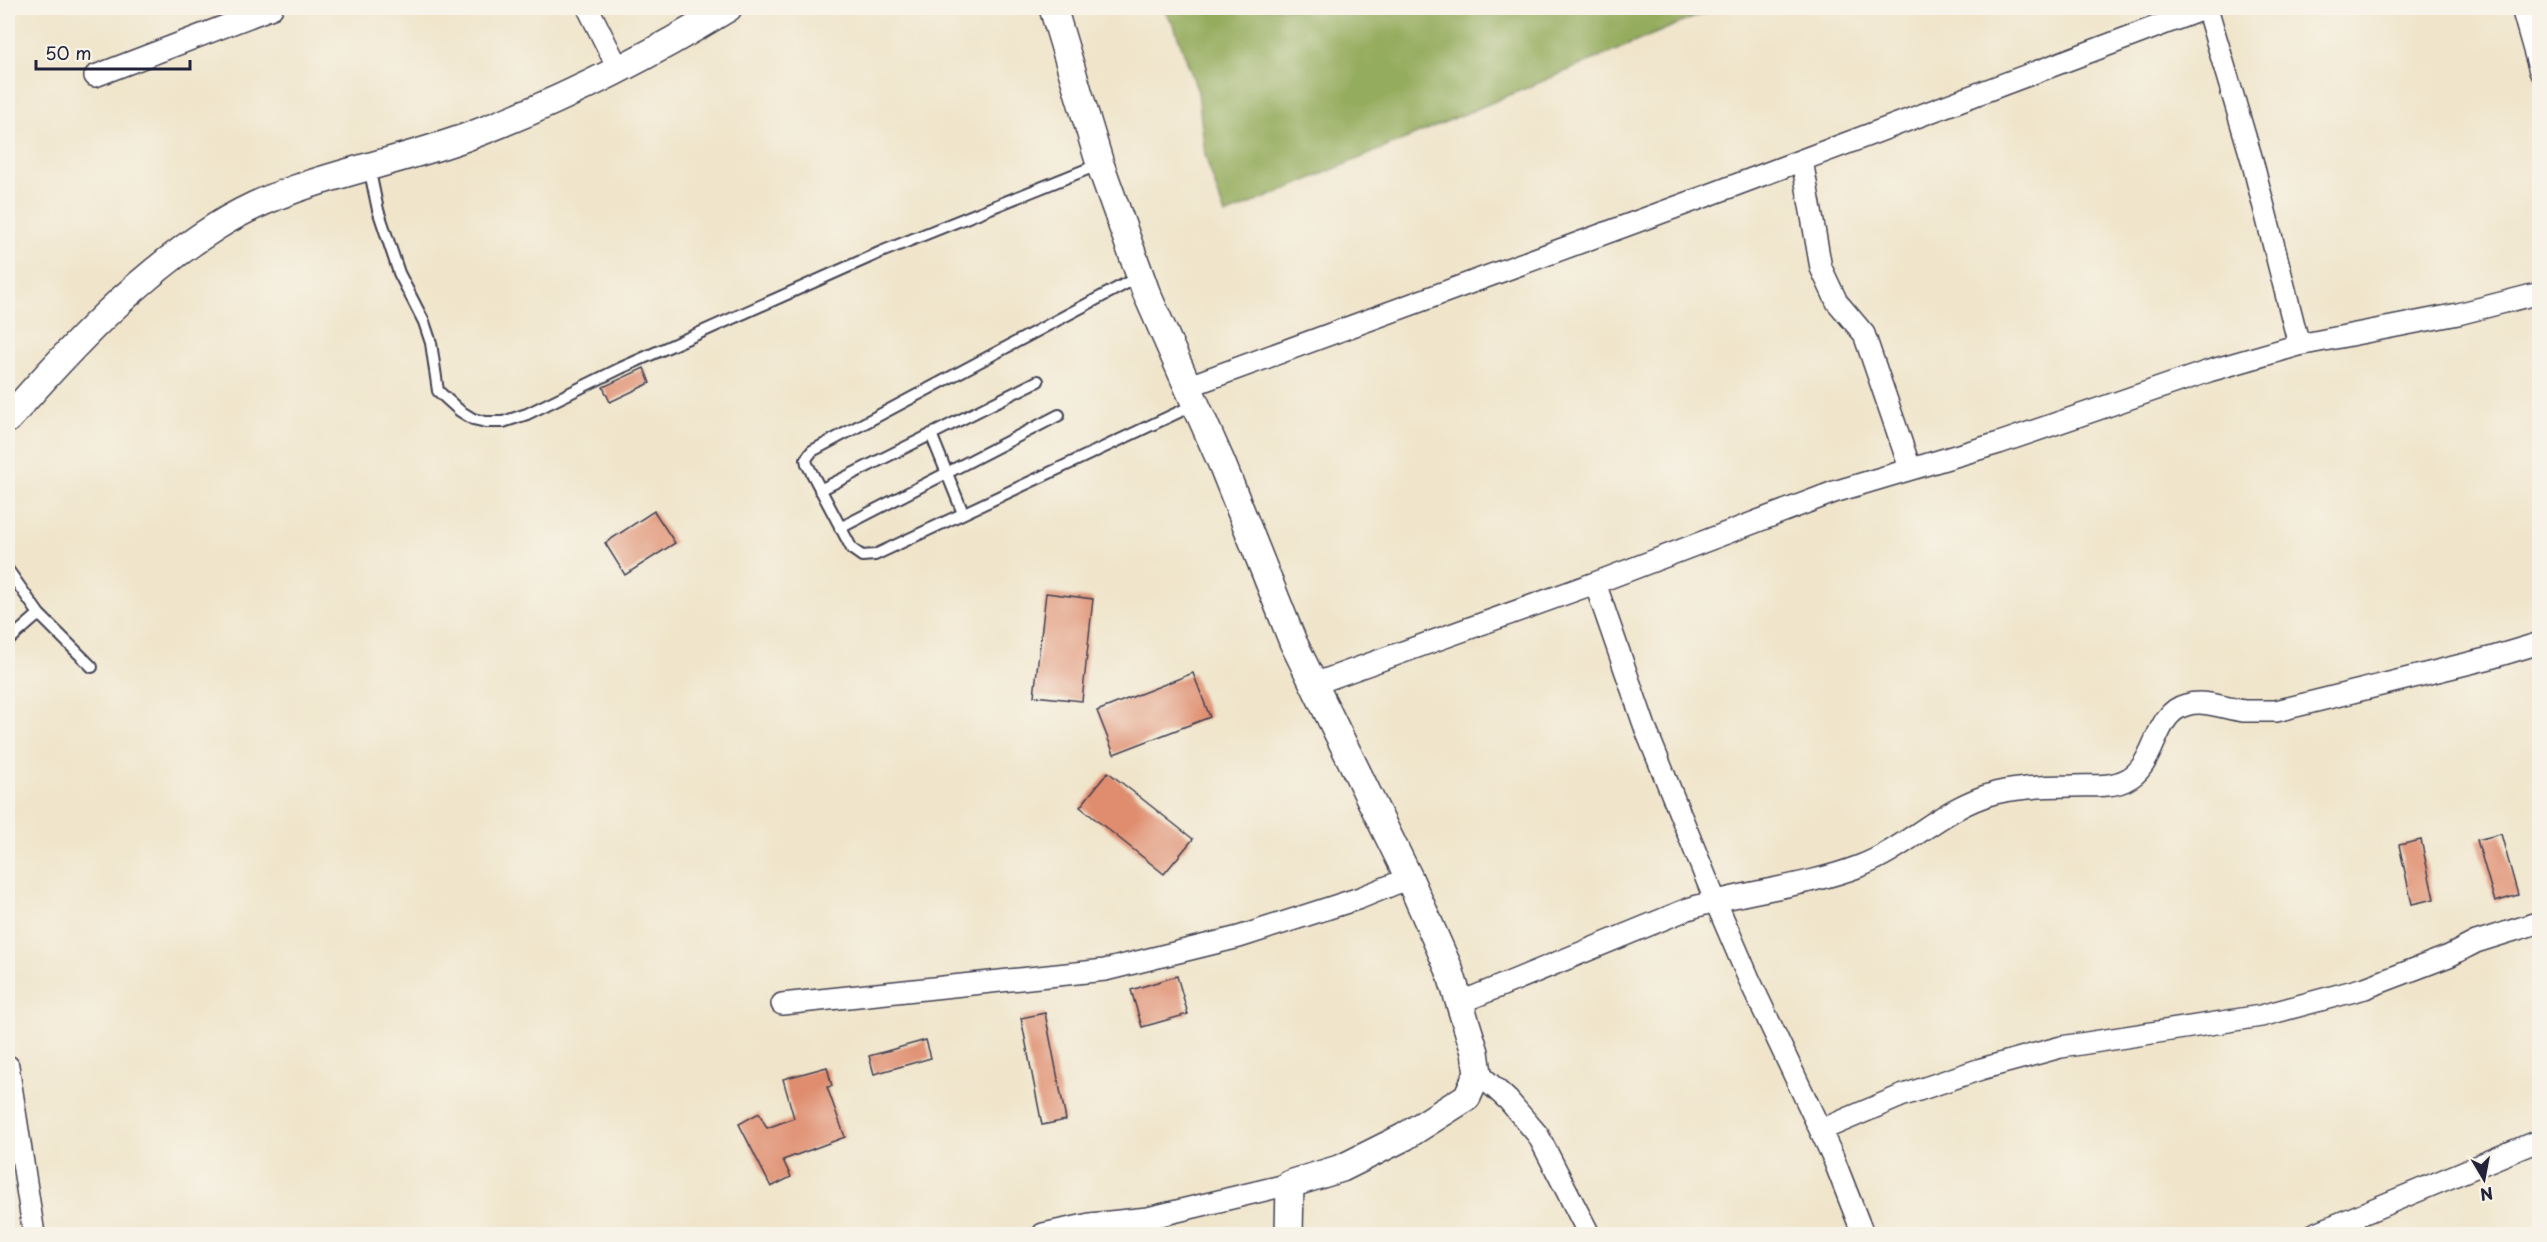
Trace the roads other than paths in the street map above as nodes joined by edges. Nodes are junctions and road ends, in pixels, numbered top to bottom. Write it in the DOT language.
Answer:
graph roads {
  1 [pos="272,8"];
  2 [pos="588,8"];
  3 [pos="728,8"];
  4 [pos="1053,8"];
  5 [pos="2206,8"];
  6 [pos="2522,8"];
  7 [pos="618,69"];
  8 [pos="2540,72"];
  9 [pos="95,76"];
  10 [pos="1802,160"];
  11 [pos="1100,164"];
  12 [pos="369,167"];
  13 [pos="1140,276"];
  14 [pos="2540,293"];
  15 [pos="2299,345"];
  16 [pos="1038,381"];
  17 [pos="1193,395"];
  18 [pos="1059,415"];
  19 [pos="8,419"];
  20 [pos="931,434"];
  21 [pos="1910,468"];
  22 [pos="946,473"];
  23 [pos="820,490"];
  24 [pos="963,513"];
  25 [pos="840,528"];
  26 [pos="8,570"];
  27 [pos="1594,583"];
  28 [pos="39,614"];
  29 [pos="8,641"];
  30 [pos="2540,643"];
  31 [pos="92,667"];
  32 [pos="1314,684"];
  33 [pos="1408,878"];
  34 [pos="1715,900"];
  35 [pos="2540,922"];
  36 [pos="1459,1003"];
  37 [pos="782,1004"];
  38 [pos="8,1066"];
  39 [pos="1478,1072"];
  40 [pos="1821,1130"];
  41 [pos="2540,1140"];
  42 [pos="1290,1184"];
  43 [pos="34,1234"];
  44 [pos="1043,1234"];
  45 [pos="1289,1234"];
  46 [pos="1589,1234"];
  47 [pos="1863,1234"];
  48 [pos="2314,1234"];
  1 -- 9 [label="street"];
  2 -- 7 [label="street"];
  3 -- 7 [label="street"];
  4 -- 11 [label="street"];
  5 -- 10 [label="street"];
  5 -- 15 [label="street"];
  6 -- 8 [label="street"];
  7 -- 12 [label="street"];
  10 -- 17 [label="street"];
  10 -- 21 [label="street"];
  11 -- 12 [label="lane"];
  11 -- 13 [label="street"];
  12 -- 19 [label="street"];
  13 -- 17 [label="street"];
  13 -- 23 [label="lane"];
  14 -- 15 [label="street"];
  15 -- 21 [label="street"];
  16 -- 20 [label="lane"];
  17 -- 24 [label="lane"];
  17 -- 32 [label="street"];
  18 -- 22 [label="lane"];
  20 -- 22 [label="lane"];
  20 -- 23 [label="lane"];
  21 -- 27 [label="street"];
  22 -- 24 [label="lane"];
  22 -- 25 [label="lane"];
  23 -- 25 [label="lane"];
  24 -- 25 [label="lane"];
  26 -- 28 [label="lane"];
  27 -- 32 [label="street"];
  27 -- 34 [label="street"];
  28 -- 29 [label="lane"];
  28 -- 31 [label="lane"];
  30 -- 34 [label="street"];
  32 -- 33 [label="street"];
  33 -- 36 [label="street"];
  33 -- 37 [label="street"];
  34 -- 36 [label="street"];
  34 -- 40 [label="street"];
  35 -- 40 [label="street"];
  36 -- 39 [label="street"];
  38 -- 43 [label="street"];
  39 -- 42 [label="street"];
  39 -- 46 [label="street"];
  40 -- 47 [label="street"];
  41 -- 48 [label="street"];
  42 -- 44 [label="street"];
  42 -- 45 [label="street"];
}
